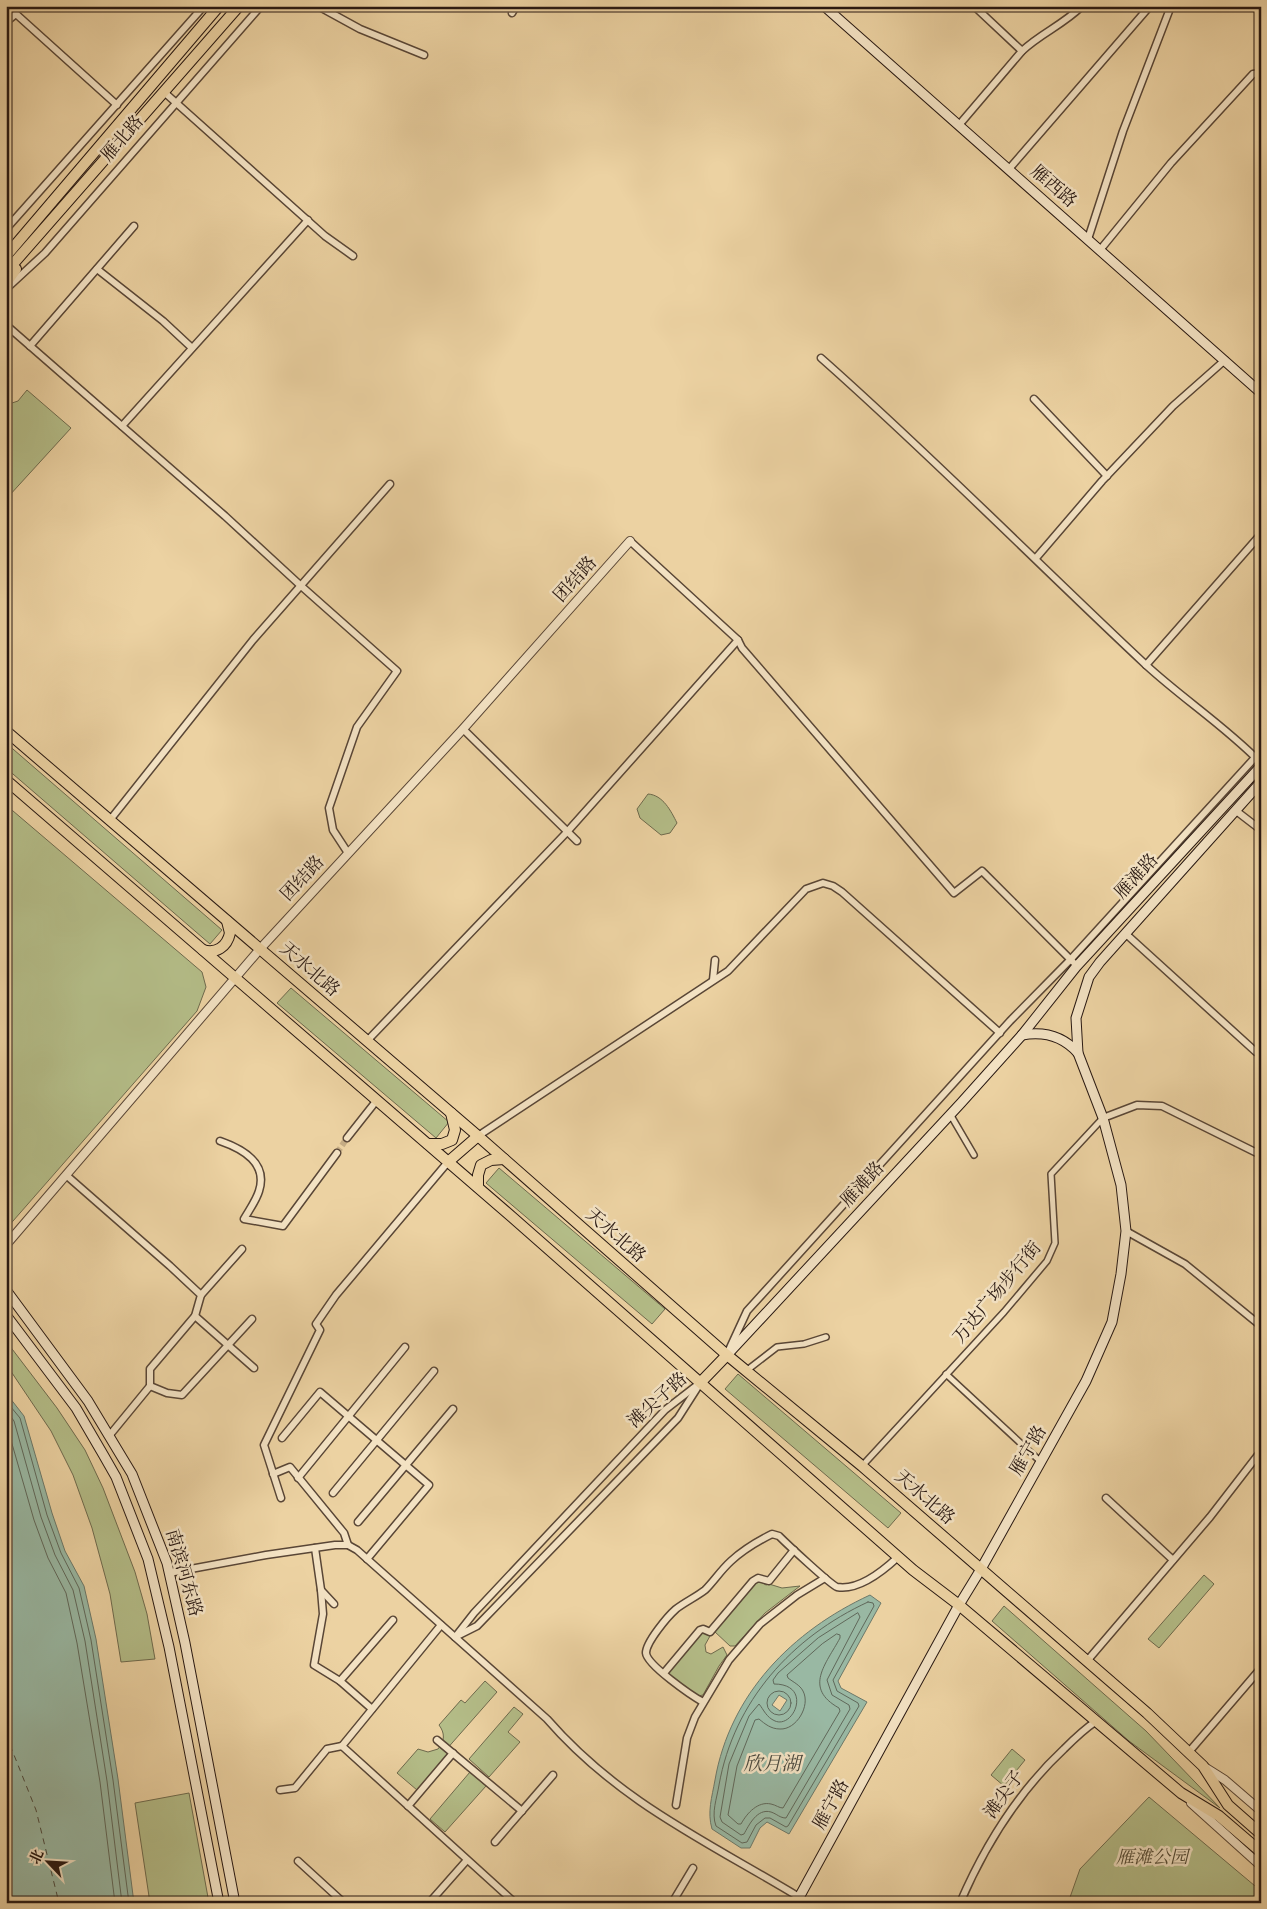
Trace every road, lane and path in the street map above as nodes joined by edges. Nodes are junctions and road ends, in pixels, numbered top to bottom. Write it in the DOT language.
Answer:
graph roads {
  1 [pos="194,6"];
  2 [pos="204,6"];
  3 [pos="219,6"];
  4 [pos="239,6"];
  5 [pos="261,6"];
  6 [pos="318,6"];
  7 [pos="824,6"];
  8 [pos="974,6"];
  9 [pos="1082,6"];
  10 [pos="1150,6"];
  11 [pos="1171,6"];
  12 [pos="198,12"];
  13 [pos="6,22"];
  14 [pos="1022,51"];
  15 [pos="424,55"];
  16 [pos="1261,73"];
  17 [pos="164,92"];
  18 [pos="176,103"];
  19 [pos="117,105"];
  20 [pos="959,125"];
  21 [pos="1009,169"];
  22 [pos="308,220"];
  23 [pos="134,226"];
  24 [pos="6,229"];
  25 [pos="28,229"];
  26 [pos="1088,239"];
  27 [pos="34,241"];
  28 [pos="6,248"];
  29 [pos="1100,250"];
  30 [pos="6,256"];
  31 [pos="353,256"];
  32 [pos="97,269"];
  33 [pos="6,272"];
  34 [pos="6,282"];
  35 [pos="6,289"];
  36 [pos="6,325"];
  37 [pos="30,346"];
  38 [pos="192,348"];
  39 [pos="821,358"];
  40 [pos="1225,360"];
  41 [pos="1261,393"];
  42 [pos="1034,399"];
  43 [pos="122,426"];
  44 [pos="1108,476"];
  45 [pos="390,484"];
  46 [pos="1261,534"];
  47 [pos="630,541"];
  48 [pos="1036,558"];
  49 [pos="300,585"];
  50 [pos="738,640"];
  51 [pos="1146,665"];
  52 [pos="463,730"];
  53 [pos="6,731"];
  54 [pos="1261,751"];
  55 [pos="1255,757"];
  56 [pos="1261,765"];
  57 [pos="6,780"];
  58 [pos="1261,782"];
  59 [pos="1235,810"];
  60 [pos="110,820"];
  61 [pos="1261,830"];
  62 [pos="567,832"];
  63 [pos="577,841"];
  64 [pos="348,853"];
  65 [pos="226,920"];
  66 [pos="1126,934"];
  67 [pos="260,949"];
  68 [pos="202,950"];
  69 [pos="715,960"];
  70 [pos="1073,963"];
  71 [pos="235,978"];
  72 [pos="1088,978"];
  73 [pos="713,980"];
  74 [pos="1000,1033"];
  75 [pos="1022,1035"];
  76 [pos="367,1041"];
  77 [pos="1256,1052"];
  78 [pos="1078,1054"];
  79 [pos="377,1100"];
  80 [pos="451,1113"];
  81 [pos="950,1114"];
  82 [pos="1102,1118"];
  83 [pos="478,1136"];
  84 [pos="347,1138"];
  85 [pos="220,1141"];
  86 [pos="428,1144"];
  87 [pos="337,1153"];
  88 [pos="1261,1155"];
  89 [pos="974,1156"];
  90 [pos="504,1159"];
  91 [pos="448,1162"];
  92 [pos="66,1174"];
  93 [pos="478,1187"];
  94 [pos="1126,1232"];
  95 [pos="6,1245"];
  96 [pos="242,1249"];
  97 [pos="6,1290"];
  98 [pos="201,1295"];
  99 [pos="1000,1307"];
  100 [pos="1004,1312"];
  101 [pos="6,1314"];
  102 [pos="195,1316"];
  103 [pos="252,1319"];
  104 [pos="1261,1326"];
  105 [pos="826,1337"];
  106 [pos="228,1345"];
  107 [pos="405,1347"];
  108 [pos="726,1355"];
  109 [pos="254,1368"];
  110 [pos="434,1371"];
  111 [pos="746,1371"];
  112 [pos="946,1374"];
  113 [pos="701,1382"];
  114 [pos="150,1386"];
  115 [pos="453,1410"];
  116 [pos="348,1417"];
  117 [pos="109,1436"];
  118 [pos="282,1438"];
  119 [pos="376,1441"];
  120 [pos="1261,1451"];
  121 [pos="1042,1462"];
  122 [pos="406,1465"];
  123 [pos="862,1466"];
  124 [pos="273,1474"];
  125 [pos="298,1478"];
  126 [pos="333,1493"];
  127 [pos="281,1498"];
  128 [pos="1106,1498"];
  129 [pos="358,1522"];
  130 [pos="348,1546"];
  131 [pos="315,1548"];
  132 [pos="794,1550"];
  133 [pos="898,1557"];
  134 [pos="367,1559"];
  135 [pos="1173,1560"];
  136 [pos="981,1569"];
  137 [pos="169,1573"];
  138 [pos="825,1578"];
  139 [pos="321,1590"];
  140 [pos="334,1604"];
  141 [pos="959,1605"];
  142 [pos="393,1620"];
  143 [pos="441,1625"];
  144 [pos="455,1637"];
  145 [pos="1087,1660"];
  146 [pos="1261,1668"];
  147 [pos="664,1673"];
  148 [pos="340,1681"];
  149 [pos="703,1702"];
  150 [pos="372,1709"];
  151 [pos="1095,1722"];
  152 [pos="437,1740"];
  153 [pos="342,1746"];
  154 [pos="453,1753"];
  155 [pos="1188,1753"];
  156 [pos="1202,1766"];
  157 [pos="553,1775"];
  158 [pos="280,1790"];
  159 [pos="1181,1793"];
  160 [pos="676,1805"];
  161 [pos="408,1806"];
  162 [pos="522,1811"];
  163 [pos="1261,1811"];
  164 [pos="1261,1834"];
  165 [pos="495,1842"];
  166 [pos="1261,1852"];
  167 [pos="468,1860"];
  168 [pos="298,1861"];
  169 [pos="1261,1866"];
  170 [pos="693,1868"];
  171 [pos="798,1900"];
  172 [pos="219,1903"];
  173 [pos="235,1903"];
  174 [pos="344,1903"];
  175 [pos="429,1903"];
  176 [pos="512,1903"];
  177 [pos="672,1903"];
  178 [pos="960,1903"];
  1 -- 12 [label="street"];
  2 -- 12 [label="street, 雁北路"];
  3 -- 25 [label="main road, 雁北路"];
  4 -- 17 [label="main road, 雁北路"];
  5 -- 18 [label="street, 雁北路"];
  6 -- 15 [label="street"];
  7 -- 20 [label="main road, 雁西路"];
  8 -- 14 [label="street"];
  9 -- 14 [label="street"];
  10 -- 21 [label="street"];
  11 -- 26 [label="street"];
  12 -- 19 [label="street, 雁北路"];
  13 -- 19 [label="street"];
  14 -- 20 [label="street"];
  16 -- 29 [label="street"];
  17 -- 18 [label="street"];
  17 -- 27 [label="main road, 雁北路"];
  18 -- 22 [label="street"];
  18 -- 35 [label="street, 雁北路"];
  19 -- 24 [label="street, 雁北路"];
  20 -- 21 [label="main road, 雁西路"];
  21 -- 26 [label="main road, 雁西路"];
  22 -- 31 [label="street"];
  22 -- 38 [label="street"];
  23 -- 32 [label="street"];
  25 -- 28 [label="main road"];
  25 -- 30 [label="main road"];
  26 -- 29 [label="main road, 雁西路"];
  27 -- 33 [label="main road"];
  27 -- 34 [label="main road"];
  29 -- 40 [label="main road, 雁西路"];
  32 -- 37 [label="street"];
  32 -- 38 [label="street"];
  36 -- 37 [label="street"];
  37 -- 43 [label="street"];
  38 -- 43 [label="street"];
  39 -- 48 [label="street"];
  40 -- 41 [label="main road, 雁西路"];
  40 -- 44 [label="street"];
  42 -- 44 [label="street"];
  43 -- 49 [label="street"];
  44 -- 48 [label="street"];
  45 -- 49 [label="street"];
  46 -- 51 [label="street"];
  47 -- 50 [label="street"];
  47 -- 52 [label="street, 团结路"];
  48 -- 51 [label="street"];
  49 -- 60 [label="street"];
  49 -- 64 [label="street"];
  50 -- 62 [label="street"];
  50 -- 70 [label="street"];
  51 -- 55 [label="street"];
  52 -- 62 [label="street"];
  52 -- 64 [label="street, 团结路"];
  53 -- 60 [label="main road, 天水北路"];
  54 -- 55 [label="street"];
  55 -- 56 [label="street"];
  55 -- 70 [label="street"];
  56 -- 70 [label="main road, 雁滩路"];
  57 -- 68 [label="main road"];
  58 -- 59 [label="main road, 雁滩路"];
  59 -- 61 [label="street"];
  59 -- 66 [label="main road, 雁滩路"];
  60 -- 65 [label="main road, 天水北路"];
  62 -- 63 [label="street"];
  62 -- 76 [label="street"];
  64 -- 67 [label="street, 团结路"];
  65 -- 67 [label="main road, 天水北路"];
  65 -- 68 [label="main road"];
  66 -- 72 [label="main road, 雁滩路"];
  66 -- 77 [label="street"];
  67 -- 71 [label="street, 团结路"];
  67 -- 76 [label="main road, 天水北路"];
  68 -- 71 [label="main road"];
  69 -- 73 [label="street"];
  70 -- 74 [label="street"];
  70 -- 75 [label="main road, 雁滩路"];
  71 -- 79 [label="main road"];
  71 -- 92 [label="street, 团结路"];
  72 -- 78 [label="main road, 雁宁路"];
  73 -- 74 [label="street"];
  73 -- 83 [label="street"];
  74 -- 108 [label="street"];
  75 -- 78 [label="main road"];
  75 -- 81 [label="main road, 雁滩路"];
  76 -- 80 [label="main road, 天水北路"];
  78 -- 82 [label="main road, 雁宁路"];
  79 -- 84 [label="street"];
  79 -- 86 [label="main road"];
  80 -- 83 [label="main road, 天水北路"];
  80 -- 86 [label="main road"];
  81 -- 89 [label="street"];
  81 -- 108 [label="main road, 雁滩路"];
  82 -- 88 [label="street"];
  82 -- 94 [label="main road, 雁宁路"];
  82 -- 100 [label="street, 万达广场步行街"];
  83 -- 90 [label="main road, 天水北路"];
  83 -- 91 [label="main road"];
  85 -- 87 [label="street"];
  86 -- 91 [label="main road"];
  90 -- 93 [label="main road"];
  90 -- 108 [label="main road, 天水北路"];
  91 -- 93 [label="main road"];
  91 -- 124 [label="street"];
  92 -- 95 [label="street, 团结路"];
  92 -- 98 [label="street"];
  93 -- 113 [label="main road"];
  94 -- 104 [label="street"];
  94 -- 121 [label="main road, 雁宁路"];
  96 -- 98 [label="street"];
  97 -- 117 [label="main road, 南滨河东路"];
  98 -- 102 [label="street"];
  99 -- 100 [label="street"];
  100 -- 112 [label="street, 万达广场步行街"];
  101 -- 172 [label="main road, 南滨河东路"];
  102 -- 106 [label="street"];
  102 -- 114 [label="street"];
  103 -- 106 [label="street"];
  105 -- 111 [label="street"];
  106 -- 109 [label="street"];
  106 -- 114 [label="street"];
  107 -- 116 [label="street"];
  108 -- 111 [label="main road, 天水北路"];
  108 -- 113 [label="main road"];
  110 -- 119 [label="street"];
  111 -- 123 [label="main road, 天水北路"];
  112 -- 121 [label="street"];
  112 -- 123 [label="street, 万达广场步行街"];
  113 -- 133 [label="main road"];
  113 -- 144 [label="street, 滩尖子路"];
  113 -- 144 [label="street, 滩尖子路"];
  114 -- 117 [label="street"];
  115 -- 122 [label="street"];
  116 -- 118 [label="street"];
  116 -- 119 [label="street"];
  116 -- 125 [label="street"];
  117 -- 137 [label="main road, 南滨河东路"];
  119 -- 122 [label="street"];
  119 -- 126 [label="street"];
  120 -- 135 [label="street"];
  121 -- 136 [label="main road, 雁宁路"];
  122 -- 129 [label="street"];
  122 -- 134 [label="street"];
  123 -- 136 [label="main road, 天水北路"];
  124 -- 125 [label="street"];
  124 -- 127 [label="street"];
  125 -- 130 [label="street"];
  128 -- 135 [label="street"];
  130 -- 131 [label="street"];
  130 -- 134 [label="street"];
  131 -- 137 [label="street"];
  131 -- 139 [label="street"];
  132 -- 138 [label="street"];
  132 -- 147 [label="street"];
  132 -- 147 [label="street"];
  133 -- 138 [label="street"];
  133 -- 141 [label="main road"];
  134 -- 143 [label="street"];
  135 -- 145 [label="street"];
  136 -- 141 [label="main road, 雁宁路"];
  136 -- 145 [label="main road, 天水北路"];
  137 -- 173 [label="main road, 南滨河东路"];
  138 -- 149 [label="street"];
  139 -- 140 [label="street"];
  139 -- 148 [label="street"];
  141 -- 151 [label="main road"];
  141 -- 171 [label="main road, 雁宁路"];
  142 -- 148 [label="street"];
  143 -- 144 [label="street"];
  143 -- 150 [label="street"];
  144 -- 171 [label="street"];
  145 -- 155 [label="main road, 天水北路"];
  146 -- 155 [label="street"];
  147 -- 149 [label="street"];
  148 -- 150 [label="street"];
  149 -- 160 [label="street"];
  150 -- 153 [label="street"];
  151 -- 159 [label="main road"];
  151 -- 178 [label="street, 滩尖子"];
  152 -- 154 [label="street"];
  153 -- 158 [label="street"];
  153 -- 161 [label="street"];
  154 -- 161 [label="street"];
  154 -- 162 [label="street"];
  155 -- 156 [label="main road, 天水北路"];
  156 -- 163 [label="street"];
  156 -- 164 [label="main road, 天水北路"];
  157 -- 162 [label="street"];
  159 -- 166 [label="main road"];
  159 -- 169 [label="street"];
  161 -- 167 [label="street"];
  162 -- 165 [label="street"];
  167 -- 175 [label="street"];
  167 -- 176 [label="street"];
  168 -- 174 [label="street"];
  170 -- 177 [label="street"];
}
